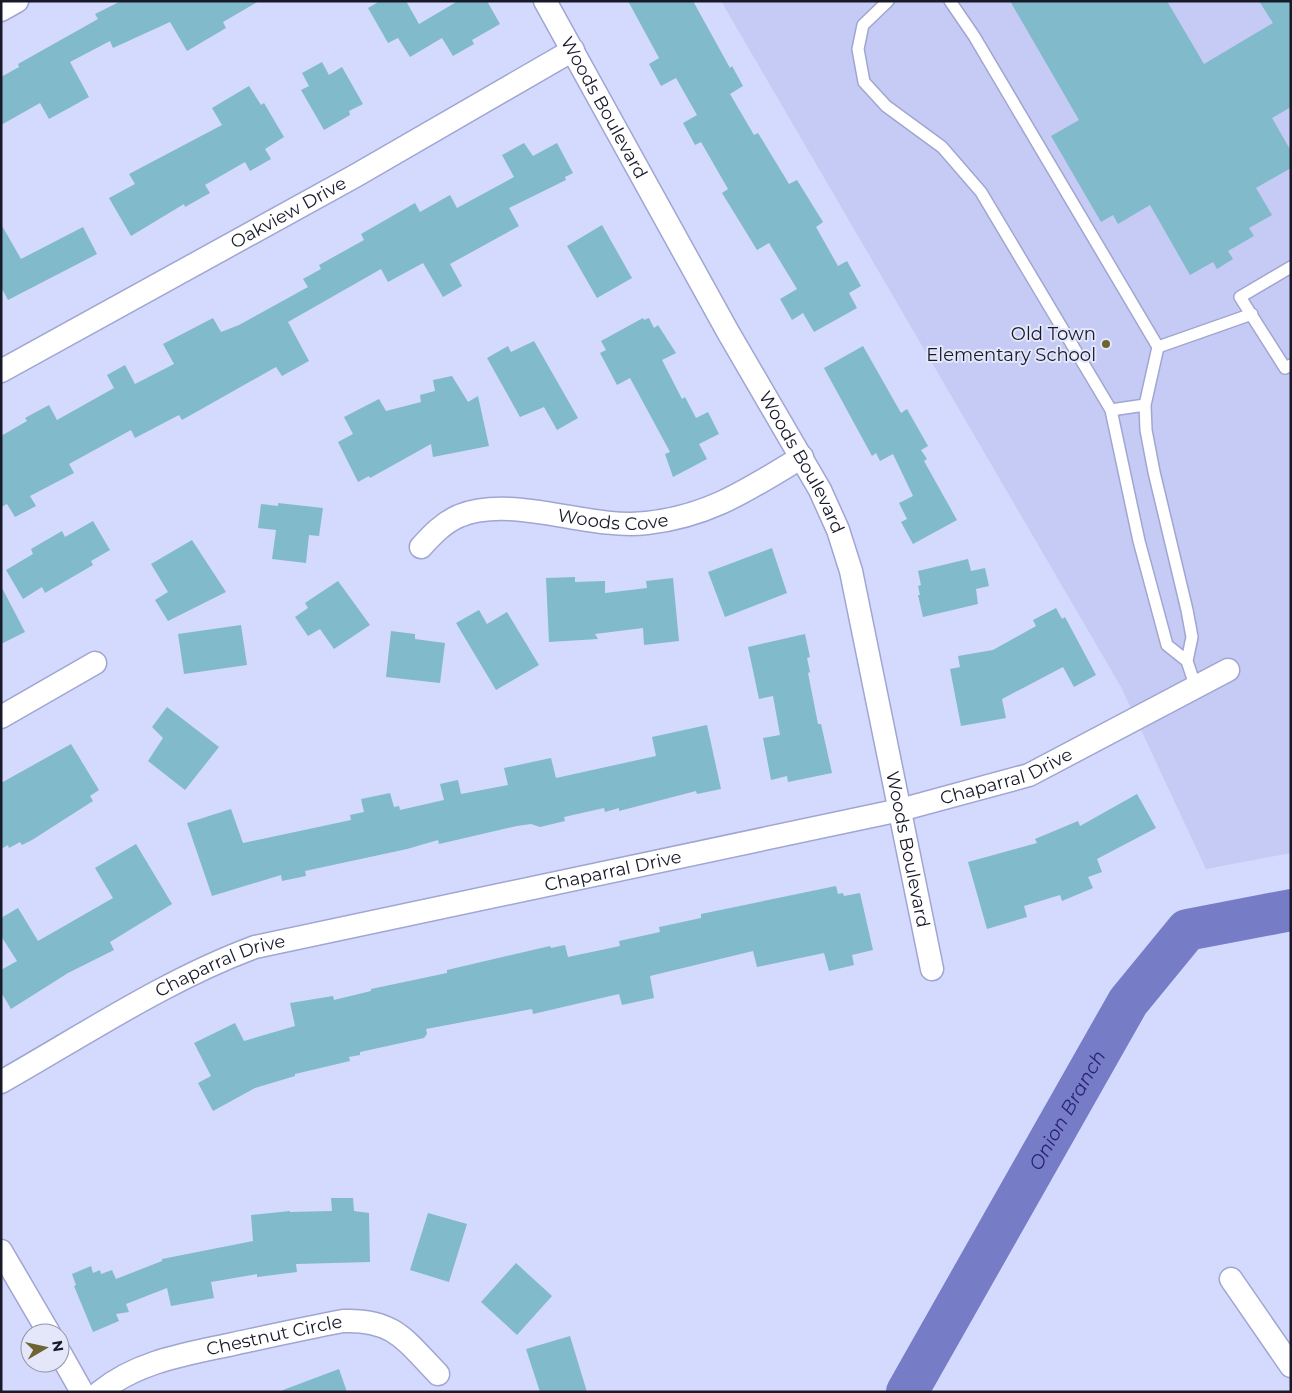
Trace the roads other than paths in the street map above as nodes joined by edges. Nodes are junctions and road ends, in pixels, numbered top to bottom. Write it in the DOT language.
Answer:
graph roads {
  1 [pos="17,1"];
  2 [pos="546,1"];
  3 [pos="888,1"];
  4 [pos="950,1"];
  5 [pos="1,10"];
  6 [pos="573,50"];
  7 [pos="1291,267"];
  8 [pos="1252,314"];
  9 [pos="1158,347"];
  10 [pos="1291,365"];
  11 [pos="1,371"];
  12 [pos="1145,405"];
  13 [pos="1111,410"];
  14 [pos="802,457"];
  15 [pos="421,547"];
  16 [pos="1187,661"];
  17 [pos="95,663"];
  18 [pos="1228,670"];
  19 [pos="1196,688"];
  20 [pos="1,717"];
  21 [pos="900,810"];
  22 [pos="932,969"];
  23 [pos="1,1082"];
  24 [pos="1,1250"];
  25 [pos="1231,1279"];
  26 [pos="42,1323"];
  27 [pos="1291,1366"];
  28 [pos="70,1371"];
  29 [pos="438,1374"];
  30 [pos="82,1392"];
  31 [pos="100,1392"];
  1 -- 5 [label="street"];
  2 -- 6 [label="street, Woods Boulevard"];
  3 -- 13 [label="lane"];
  4 -- 9 [label="lane"];
  6 -- 11 [label="street, Oakview Drive"];
  6 -- 14 [label="street, Woods Boulevard"];
  7 -- 8 [label="lane"];
  8 -- 9 [label="lane"];
  8 -- 10 [label="lane"];
  9 -- 12 [label="lane"];
  12 -- 13 [label="lane"];
  12 -- 16 [label="lane"];
  13 -- 16 [label="lane"];
  14 -- 15 [label="street, Woods Cove"];
  14 -- 21 [label="street, Woods Boulevard"];
  16 -- 19 [label="lane"];
  17 -- 20 [label="street"];
  18 -- 19 [label="street, Chaparral Drive"];
  19 -- 21 [label="street, Chaparral Drive"];
  21 -- 22 [label="street, Woods Boulevard"];
  21 -- 23 [label="street, Chaparral Drive"];
  24 -- 26 [label="street"];
  25 -- 27 [label="street"];
  28 -- 30 [label="street"];
  29 -- 31 [label="street, Chestnut Circle"];
}
